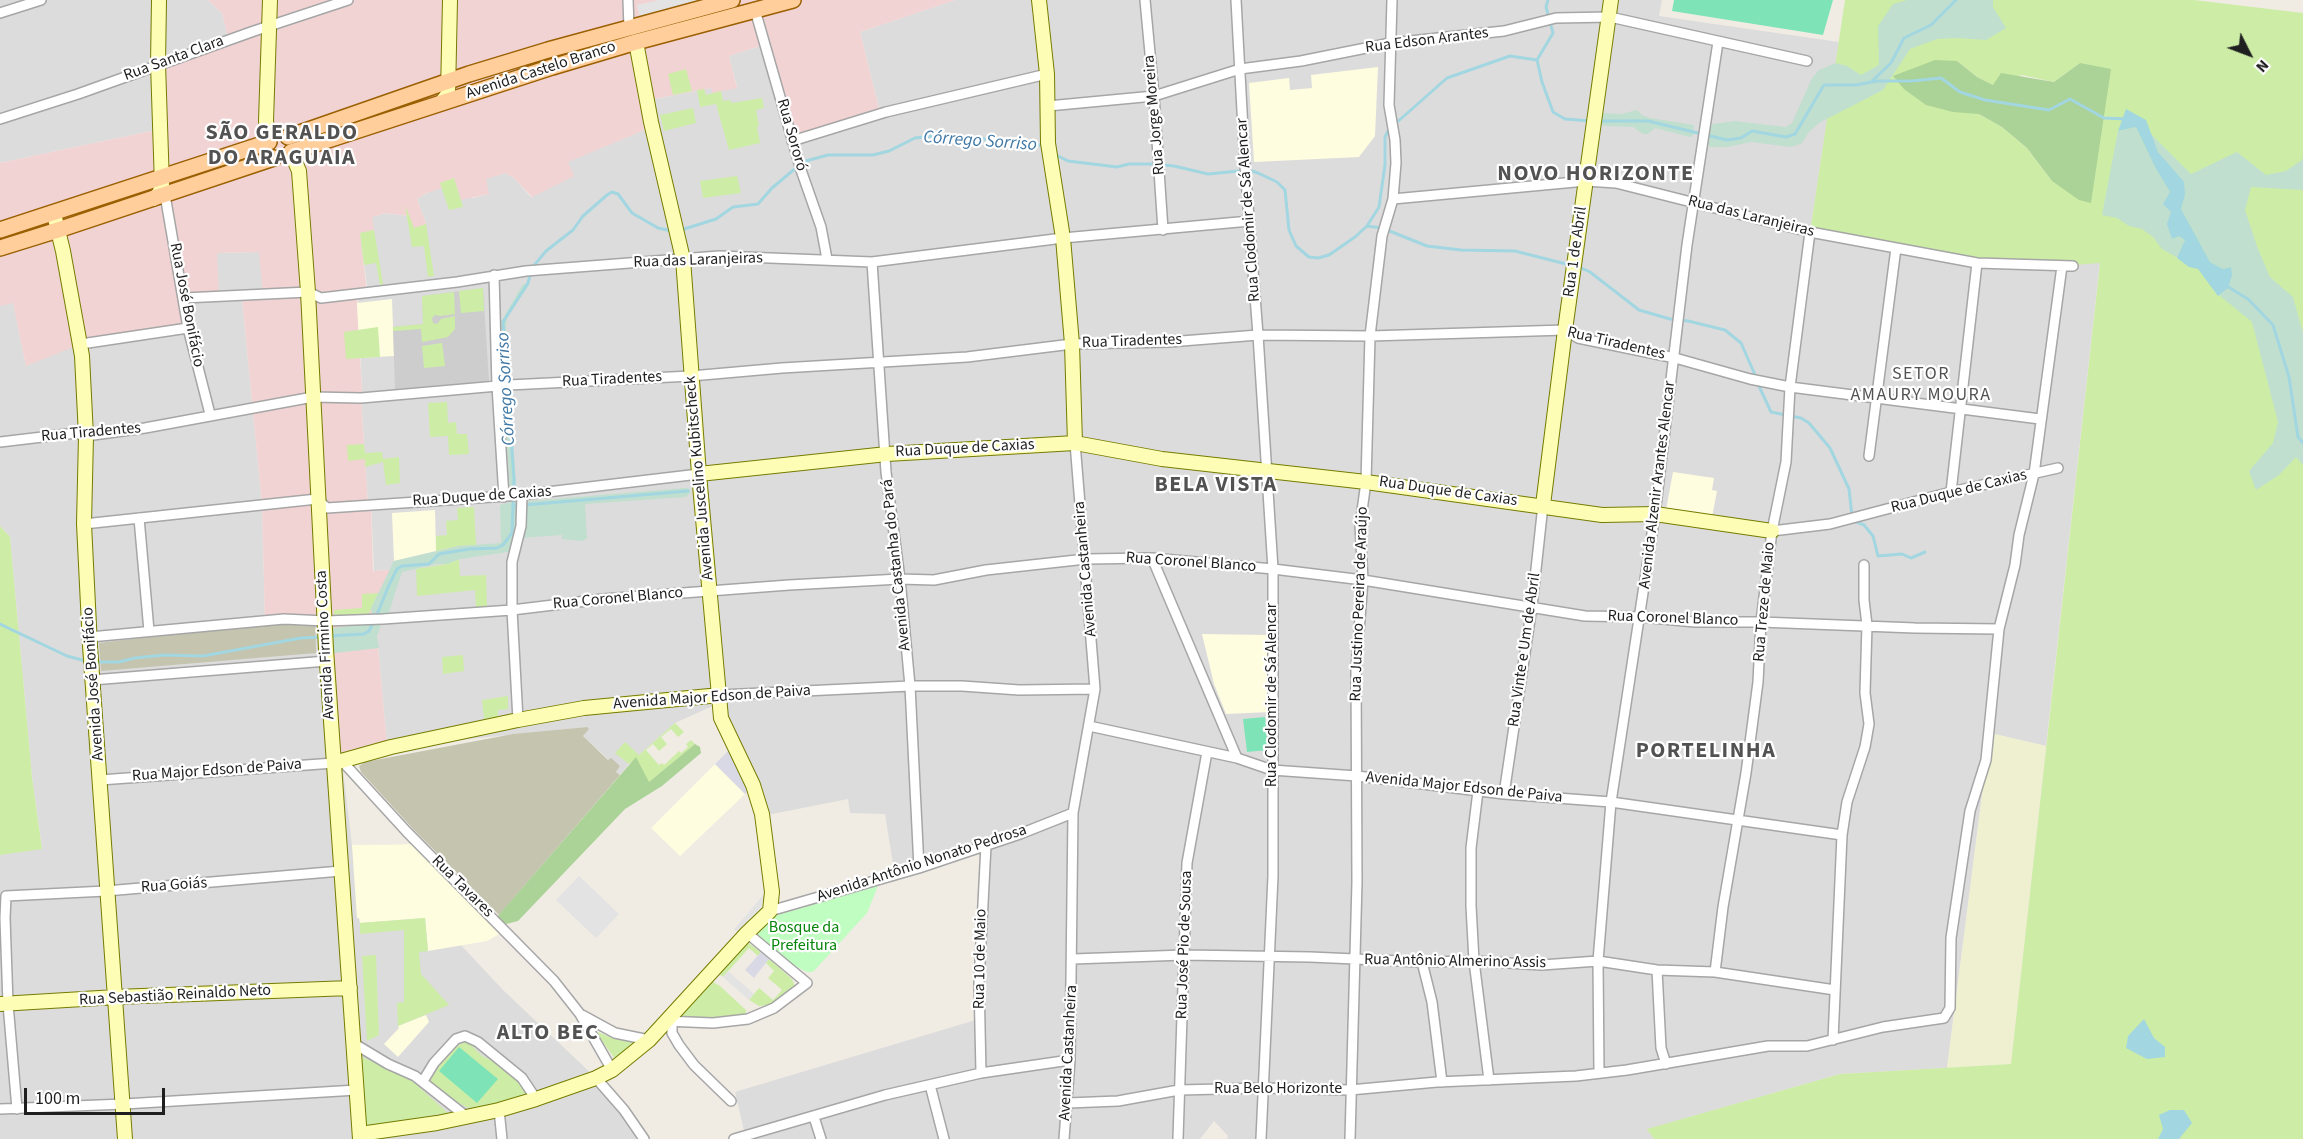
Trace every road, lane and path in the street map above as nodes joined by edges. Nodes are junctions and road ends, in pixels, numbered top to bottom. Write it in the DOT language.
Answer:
graph roads {
  1 [pos="41,0"];
  2 [pos="159,0"];
  3 [pos="270,0"];
  4 [pos="348,0"];
  5 [pos="450,0"];
  6 [pos="628,0"];
  7 [pos="732,0"];
  8 [pos="793,0"];
  9 [pos="1039,0"];
  10 [pos="1145,0"];
  11 [pos="1236,0"];
  12 [pos="1392,0"];
  13 [pos="1611,0"];
  14 [pos="755,5"];
  15 [pos="0,13"];
  16 [pos="1610,17"];
  17 [pos="269,26"];
  18 [pos="629,27"];
  19 [pos="636,42"];
  20 [pos="1718,42"];
  21 [pos="1391,43"];
  22 [pos="1807,61"];
  23 [pos="158,64"];
  24 [pos="1240,69"];
  25 [pos="1047,74"];
  26 [pos="448,80"];
  27 [pos="1154,96"];
  28 [pos="441,103"];
  29 [pos="1048,106"];
  30 [pos="365,109"];
  31 [pos="0,118"];
  32 [pos="266,121"];
  33 [pos="370,127"];
  34 [pos="792,141"];
  35 [pos="269,142"];
  36 [pos="289,145"];
  37 [pos="247,148"];
  38 [pos="274,158"];
  39 [pos="162,177"];
  40 [pos="1586,181"];
  41 [pos="159,197"];
  42 [pos="1393,200"];
  43 [pos="1693,203"];
  44 [pos="54,214"];
  45 [pos="1250,220"];
  46 [pos="0,230"];
  47 [pos="58,230"];
  48 [pos="1163,230"];
  49 [pos="1810,232"];
  50 [pos="1063,238"];
  51 [pos="0,248"];
  52 [pos="1896,248"];
  53 [pos="683,259"];
  54 [pos="827,259"];
  55 [pos="872,262"];
  56 [pos="1977,263"];
  57 [pos="2062,266"];
  58 [pos="2073,266"];
  59 [pos="494,275"];
  60 [pos="309,292"];
  61 [pos="184,298"];
  62 [pos="188,328"];
  63 [pos="1565,330"];
  64 [pos="1258,334"];
  65 [pos="1370,336"];
  66 [pos="81,344"];
  67 [pos="1072,344"];
  68 [pos="1675,358"];
  69 [pos="880,361"];
  70 [pos="691,376"];
  71 [pos="503,386"];
  72 [pos="1790,387"];
  73 [pos="313,397"];
  74 [pos="1876,399"];
  75 [pos="1960,408"];
  76 [pos="210,414"];
  77 [pos="2040,419"];
  78 [pos="86,436"];
  79 [pos="0,442"];
  80 [pos="1075,443"];
  81 [pos="887,454"];
  82 [pos="1869,456"];
  83 [pos="2058,468"];
  84 [pos="1266,470"];
  85 [pos="699,474"];
  86 [pos="2034,474"];
  87 [pos="1366,482"];
  88 [pos="1951,492"];
  89 [pos="513,496"];
  90 [pos="317,499"];
  91 [pos="1544,505"];
  92 [pos="1655,514"];
  93 [pos="139,518"];
  94 [pos="84,524"];
  95 [pos="1772,531"];
  96 [pos="1152,558"];
  97 [pos="1086,559"];
  98 [pos="1864,565"];
  99 [pos="1273,569"];
  100 [pos="900,579"];
  101 [pos="1363,580"];
  102 [pos="710,591"];
  103 [pos="1532,606"];
  104 [pos="512,610"];
  105 [pos="1641,616"];
  106 [pos="1761,622"];
  107 [pos="325,624"];
  108 [pos="1867,625"];
  109 [pos="1999,629"];
  110 [pos="149,632"];
  111 [pos="90,641"];
  112 [pos="326,655"];
  113 [pos="92,674"];
  114 [pos="910,686"];
  115 [pos="1095,689"];
  116 [pos="720,695"];
  117 [pos="518,720"];
  118 [pos="1089,726"];
  119 [pos="1207,752"];
  120 [pos="1237,758"];
  121 [pos="338,762"];
  122 [pos="1272,770"];
  123 [pos="1357,776"];
  124 [pos="100,780"];
  125 [pos="1478,791"];
  126 [pos="1504,795"];
  127 [pos="1611,802"];
  128 [pos="1073,813"];
  129 [pos="1737,821"];
  130 [pos="1842,835"];
  131 [pos="986,845"];
  132 [pos="919,868"];
  133 [pos="341,871"];
  134 [pos="106,891"];
  135 [pos="770,911"];
  136 [pos="747,933"];
  137 [pos="1184,955"];
  138 [pos="1269,956"];
  139 [pos="1073,959"];
  140 [pos="1353,960"];
  141 [pos="1474,961"];
  142 [pos="1598,961"];
  143 [pos="1422,962"];
  144 [pos="1657,970"];
  145 [pos="1715,972"];
  146 [pos="350,988"];
  147 [pos="1835,990"];
  148 [pos="116,997"];
  149 [pos="4,1004"];
  150 [pos="580,1014"];
  151 [pos="668,1022"];
  152 [pos="649,1040"];
  153 [pos="1833,1040"];
  154 [pos="353,1043"];
  155 [pos="1070,1060"];
  156 [pos="1666,1064"];
  157 [pos="612,1070"];
  158 [pos="981,1073"];
  159 [pos="1599,1073"];
  160 [pos="596,1078"];
  161 [pos="1489,1080"];
  162 [pos="423,1082"];
  163 [pos="1442,1082"];
  164 [pos="930,1085"];
  165 [pos="1263,1088"];
  166 [pos="357,1090"];
  167 [pos="1179,1090"];
  168 [pos="1350,1090"];
  169 [pos="536,1099"];
  170 [pos="731,1101"];
  171 [pos="1068,1103"];
  172 [pos="124,1104"];
  173 [pos="0,1109"];
  174 [pos="17,1109"];
  175 [pos="499,1110"];
  176 [pos="467,1117"];
  177 [pos="814,1117"];
  178 [pos="360,1137"];
  179 [pos="125,1139"];
  180 [pos="502,1139"];
  181 [pos="644,1139"];
  182 [pos="734,1139"];
  183 [pos="821,1139"];
  184 [pos="944,1139"];
  185 [pos="1064,1139"];
  186 [pos="1178,1139"];
  187 [pos="1261,1139"];
  188 [pos="1350,1139"];
  1 -- 15 [label="street"];
  2 -- 23 [label="street"];
  3 -- 17 [label="street"];
  4 -- 17 [label="street, Rua Santa Clara"];
  5 -- 26 [label="street"];
  6 -- 18 [label="street"];
  7 -- 18 [label="main road, Avenida Castelo Branco"];
  8 -- 14 [label="main road, Avenida Castelo Branco"];
  9 -- 25 [label="street, Avenida Castanheira"];
  10 -- 27 [label="street, Rua Jorge Moreira"];
  11 -- 24 [label="street, Rua Clodomir de Sá Alencar"];
  12 -- 21 [label="street, Rua Justino Pereira de Araújo"];
  13 -- 16 [label="street, Rua 1 de Abril"];
  14 -- 19 [label="main road, Avenida Castelo Branco"];
  14 -- 34 [label="street, Rua Sororó"];
  16 -- 20 [label="street, Rua Edson Arantes"];
  16 -- 21 [label="street, Rua Edson Arantes"];
  16 -- 40 [label="street, Rua 1 de Abril"];
  17 -- 23 [label="street, Rua Santa Clara"];
  17 -- 32 [label="street"];
  18 -- 26 [label="main road, Avenida Castelo Branco"];
  19 -- 28 [label="main road, Avenida Castelo Branco"];
  19 -- 53 [label="street, Avenida Juscelino Kubitscheck"];
  20 -- 22 [label="street, Rua Edson Arantes"];
  20 -- 43 [label="street, Avenida Alzenir Arantes Alencar"];
  21 -- 24 [label="street, Rua Edson Arantes"];
  21 -- 42 [label="street, Rua Justino Pereira de Araújo"];
  23 -- 31 [label="street, Rua Santa Clara"];
  23 -- 39 [label="street"];
  24 -- 27 [label="street, Rua Edson Arantes"];
  24 -- 45 [label="street, Rua Clodomir de Sá Alencar"];
  25 -- 29 [label="street, Avenida Castanheira"];
  25 -- 34 [label="street"];
  26 -- 28 [label="street"];
  26 -- 30 [label="main road, Avenida Castelo Branco"];
  27 -- 29 [label="street, Rua Edson Arantes"];
  27 -- 48 [label="street, Rua Jorge Moreira"];
  28 -- 33 [label="main road, Avenida Castelo Branco"];
  29 -- 50 [label="street, Avenida Castanheira"];
  30 -- 33 [label="main road"];
  30 -- 36 [label="main road, Avenida Castelo Branco"];
  32 -- 35 [label="street"];
  32 -- 37 [label="street"];
  33 -- 36 [label="main road, Avenida Castelo Branco"];
  34 -- 54 [label="street, Rua Sororó"];
  35 -- 36 [label="main road, Avenida Castelo Branco"];
  35 -- 37 [label="main road, Avenida Castelo Branco"];
  35 -- 38 [label="main road"];
  36 -- 38 [label="main road, Avenida Castelo Branco"];
  36 -- 60 [label="street, Avenida Firmino Costa"];
  37 -- 39 [label="main road, Avenida Castelo Branco"];
  38 -- 41 [label="main road, Avenida Castelo Branco"];
  39 -- 41 [label="street"];
  39 -- 44 [label="main road, Avenida Castelo Branco"];
  40 -- 42 [label="street, Rua das Laranjeiras"];
  40 -- 43 [label="street, Rua das Laranjeiras"];
  40 -- 63 [label="street, Rua 1 de Abril"];
  41 -- 47 [label="main road, Avenida Castelo Branco"];
  41 -- 61 [label="street, Rua José Bonifácio"];
  42 -- 65 [label="street, Rua Justino Pereira de Araújo"];
  43 -- 49 [label="street, Rua das Laranjeiras"];
  43 -- 68 [label="street, Avenida Alzenir Arantes Alencar"];
  44 -- 46 [label="main road, Avenida Castelo Branco"];
  44 -- 47 [label="street, Avenida José Bonifácio"];
  45 -- 48 [label="street, Rua das Laranjeiras"];
  45 -- 64 [label="street, Rua Clodomir de Sá Alencar"];
  47 -- 51 [label="main road, Avenida Castelo Branco"];
  47 -- 66 [label="street, Avenida José Bonifácio"];
  48 -- 50 [label="street, Rua das Laranjeiras"];
  49 -- 52 [label="street, Rua das Laranjeiras"];
  49 -- 72 [label="street, Rua Treze de Maio"];
  50 -- 55 [label="street, Rua das Laranjeiras"];
  50 -- 67 [label="street, Avenida Castanheira"];
  52 -- 56 [label="street, Rua das Laranjeiras"];
  52 -- 74 [label="street"];
  53 -- 54 [label="street, Rua das Laranjeiras"];
  53 -- 59 [label="street, Rua das Laranjeiras"];
  53 -- 70 [label="street, Avenida Juscelino Kubitscheck"];
  54 -- 55 [label="street, Rua das Laranjeiras"];
  55 -- 69 [label="street, Avenida Castanha do Pará"];
  56 -- 57 [label="street, Rua das Laranjeiras"];
  56 -- 75 [label="street"];
  57 -- 58 [label="street, Rua das Laranjeiras"];
  57 -- 77 [label="street"];
  59 -- 60 [label="street, Rua das Laranjeiras"];
  59 -- 71 [label="street"];
  60 -- 61 [label="street, Rua das Laranjeiras"];
  60 -- 73 [label="street, Avenida Firmino Costa"];
  61 -- 62 [label="street, Rua José Bonifácio"];
  62 -- 66 [label="street"];
  62 -- 76 [label="street, Rua José Bonifácio"];
  63 -- 65 [label="street, Rua Tiradentes"];
  63 -- 68 [label="street, Rua Tiradentes"];
  63 -- 91 [label="street, Rua 1 de Abril"];
  64 -- 65 [label="street, Rua Tiradentes"];
  64 -- 67 [label="street, Rua Tiradentes"];
  64 -- 84 [label="street, Rua Clodomir de Sá Alencar"];
  65 -- 87 [label="street, Rua Justino Pereira de Araújo"];
  66 -- 78 [label="street, Avenida José Bonifácio"];
  67 -- 69 [label="street, Rua Tiradentes"];
  67 -- 80 [label="street, Avenida Castanheira"];
  68 -- 72 [label="street, Rua Tiradentes"];
  68 -- 92 [label="street, Avenida Alzenir Arantes Alencar"];
  69 -- 70 [label="street, Rua Tiradentes"];
  69 -- 81 [label="street, Avenida Castanha do Pará"];
  70 -- 71 [label="street, Rua Tiradentes"];
  70 -- 85 [label="street, Avenida Juscelino Kubitscheck"];
  71 -- 73 [label="street, Rua Tiradentes"];
  71 -- 89 [label="street"];
  72 -- 74 [label="street"];
  72 -- 95 [label="street, Rua Treze de Maio"];
  73 -- 76 [label="street, Rua Tiradentes"];
  73 -- 90 [label="street, Avenida Firmino Costa"];
  74 -- 75 [label="street"];
  74 -- 82 [label="street"];
  75 -- 77 [label="street"];
  75 -- 88 [label="street"];
  76 -- 78 [label="street, Rua Tiradentes"];
  77 -- 86 [label="street"];
  78 -- 79 [label="street, Rua Tiradentes"];
  78 -- 94 [label="street, Avenida José Bonifácio"];
  80 -- 81 [label="street, Rua Duque de Caxias"];
  80 -- 84 [label="street, Rua Duque de Caxias"];
  80 -- 97 [label="street, Avenida Castanheira"];
  81 -- 85 [label="street, Rua Duque de Caxias"];
  81 -- 100 [label="street, Avenida Castanha do Pará"];
  83 -- 86 [label="street, Rua Duque de Caxias"];
  84 -- 87 [label="street, Rua Duque de Caxias"];
  84 -- 99 [label="street, Rua Clodomir de Sá Alencar"];
  85 -- 89 [label="street, Rua Duque de Caxias"];
  85 -- 102 [label="street, Avenida Juscelino Kubitscheck"];
  86 -- 88 [label="street, Rua Duque de Caxias"];
  86 -- 109 [label="street"];
  87 -- 91 [label="street, Rua Duque de Caxias"];
  87 -- 101 [label="street, Rua Justino Pereira de Araújo"];
  88 -- 95 [label="street, Rua Duque de Caxias"];
  89 -- 90 [label="street, Rua Duque de Caxias"];
  89 -- 104 [label="street"];
  90 -- 93 [label="street, Rua Duque de Caxias"];
  90 -- 107 [label="street, Avenida Firmino Costa"];
  91 -- 92 [label="street, Rua Duque de Caxias"];
  91 -- 103 [label="street, Rua Vinte e Um de Abril"];
  92 -- 95 [label="street, Rua Duque de Caxias"];
  92 -- 105 [label="street, Avenida Alzenir Arantes Alencar"];
  93 -- 94 [label="street, Rua Duque de Caxias"];
  93 -- 110 [label="street"];
  94 -- 111 [label="street, Avenida José Bonifácio"];
  95 -- 106 [label="street, Rua Treze de Maio"];
  96 -- 97 [label="street, Rua Coronel Blanco"];
  96 -- 99 [label="street, Rua Coronel Blanco"];
  96 -- 120 [label="street"];
  97 -- 100 [label="street, Rua Coronel Blanco"];
  97 -- 115 [label="street, Avenida Castanheira"];
  98 -- 108 [label="street"];
  99 -- 101 [label="street, Rua Coronel Blanco"];
  99 -- 122 [label="street, Rua Clodomir de Sá Alencar"];
  100 -- 102 [label="street, Rua Coronel Blanco"];
  100 -- 114 [label="street, Avenida Castanha do Pará"];
  101 -- 103 [label="street, Rua Coronel Blanco"];
  101 -- 123 [label="street, Rua Justino Pereira de Araújo"];
  102 -- 104 [label="street, Rua Coronel Blanco"];
  102 -- 116 [label="street, Avenida Juscelino Kubitscheck"];
  103 -- 105 [label="street, Rua Coronel Blanco"];
  103 -- 126 [label="street, Rua Vinte e Um de Abril"];
  104 -- 107 [label="street, Rua Coronel Blanco"];
  104 -- 117 [label="street"];
  105 -- 106 [label="street, Rua Coronel Blanco"];
  105 -- 127 [label="street, Avenida Alzenir Arantes Alencar"];
  106 -- 108 [label="street, Rua Coronel Blanco"];
  106 -- 129 [label="street, Rua Treze de Maio"];
  107 -- 110 [label="street"];
  107 -- 112 [label="street, Avenida Firmino Costa"];
  108 -- 109 [label="street, Rua Coronel Blanco"];
  108 -- 130 [label="street"];
  109 -- 153 [label="street, Rua Belo Horizonte"];
  110 -- 111 [label="street"];
  111 -- 113 [label="street, Avenida José Bonifácio"];
  112 -- 113 [label="street"];
  112 -- 121 [label="street, Avenida Firmino Costa"];
  113 -- 124 [label="street, Avenida José Bonifácio"];
  114 -- 115 [label="street, Avenida Major Edson de Paiva"];
  114 -- 116 [label="street, Avenida Major Edson de Paiva"];
  114 -- 132 [label="street, Avenida Castanha do Pará"];
  115 -- 118 [label="street, Avenida Castanheira"];
  116 -- 117 [label="street, Avenida Major Edson de Paiva"];
  116 -- 135 [label="street, Avenida Juscelino Kubitscheck"];
  117 -- 121 [label="street, Avenida Major Edson de Paiva"];
  118 -- 119 [label="street, Avenida Major Edson de Paiva"];
  118 -- 128 [label="street, Avenida Castanheira"];
  119 -- 120 [label="street, Avenida Major Edson de Paiva"];
  119 -- 137 [label="street, Rua José Pio de Sousa"];
  120 -- 122 [label="street, Avenida Major Edson de Paiva"];
  121 -- 124 [label="street, Rua Major Edson de Paiva"];
  121 -- 133 [label="street, Avenida Firmino Costa"];
  121 -- 150 [label="street, Rua Tavares"];
  122 -- 123 [label="street, Avenida Major Edson de Paiva"];
  122 -- 138 [label="street, Rua Clodomir de Sá Alencar"];
  123 -- 125 [label="street, Avenida Major Edson de Paiva"];
  123 -- 140 [label="street, Rua Justino Pereira de Araújo"];
  124 -- 134 [label="street, Avenida José Bonifácio"];
  125 -- 126 [label="street, Avenida Major Edson de Paiva"];
  125 -- 141 [label="street"];
  126 -- 127 [label="street, Avenida Major Edson de Paiva"];
  127 -- 129 [label="street, Avenida Major Edson de Paiva"];
  127 -- 142 [label="street, Avenida Alzenir Arantes Alencar"];
  128 -- 131 [label="street, Avenida Antônio Nonato Pedrosa"];
  128 -- 139 [label="street, Avenida Castanheira"];
  129 -- 130 [label="street, Avenida Major Edson de Paiva"];
  129 -- 145 [label="street, Rua Treze de Maio"];
  130 -- 147 [label="street"];
  131 -- 132 [label="street, Avenida Antônio Nonato Pedrosa"];
  131 -- 158 [label="street, Rua 10 de Maio"];
  132 -- 135 [label="street, Avenida Antônio Nonato Pedrosa"];
  133 -- 134 [label="street, Rua Goiás"];
  133 -- 146 [label="street, Avenida Firmino Costa"];
  134 -- 148 [label="street, Avenida José Bonifácio"];
  134 -- 149 [label="street, Rua Goiás"];
  135 -- 136 [label="street"];
  136 -- 151 [label="street"];
  136 -- 151 [label="street"];
  137 -- 138 [label="street, Rua Antônio Almerino Assis"];
  137 -- 139 [label="street, Rua Antônio Almerino Assis"];
  137 -- 167 [label="street, Rua José Pio de Sousa"];
  138 -- 140 [label="street, Rua Antônio Almerino Assis"];
  138 -- 165 [label="street, Rua Clodomir de Sá Alencar"];
  139 -- 155 [label="street, Avenida Castanheira"];
  140 -- 143 [label="street, Rua Antônio Almerino Assis"];
  140 -- 168 [label="street, Rua Justino Pereira de Araújo"];
  141 -- 142 [label="street, Rua Antônio Almerino Assis"];
  141 -- 143 [label="street, Rua Antônio Almerino Assis"];
  141 -- 161 [label="street"];
  142 -- 144 [label="street, Rua Antônio Almerino Assis"];
  142 -- 159 [label="street, Avenida Alzenir Arantes Alencar"];
  143 -- 163 [label="street"];
  144 -- 145 [label="street, Rua Antônio Almerino Assis"];
  144 -- 156 [label="street"];
  145 -- 147 [label="street, Rua Antônio Almerino Assis"];
  146 -- 148 [label="street, Rua Sebastião Reinaldo Neto"];
  146 -- 154 [label="street, Avenida Firmino Costa"];
  147 -- 153 [label="street"];
  148 -- 149 [label="street, Rua Sebastião Reinaldo Neto"];
  148 -- 172 [label="street, Avenida José Bonifácio"];
  149 -- 174 [label="street"];
  150 -- 152 [label="street, Rua Tavares"];
  150 -- 157 [label="street, Rua Tavares"];
  151 -- 152 [label="street"];
  151 -- 170 [label="street"];
  152 -- 157 [label="street"];
  153 -- 156 [label="street, Rua Belo Horizonte"];
  154 -- 162 [label="street"];
  154 -- 166 [label="street, Avenida Firmino Costa"];
  155 -- 158 [label="street"];
  155 -- 171 [label="street, Avenida Castanheira"];
  156 -- 159 [label="street, Rua Belo Horizonte"];
  157 -- 160 [label="street"];
  158 -- 164 [label="street"];
  159 -- 161 [label="street, Rua Belo Horizonte"];
  160 -- 169 [label="street"];
  160 -- 181 [label="street"];
  161 -- 163 [label="street, Rua Belo Horizonte"];
  162 -- 169 [label="street"];
  162 -- 176 [label="street"];
  163 -- 168 [label="street, Rua Belo Horizonte"];
  164 -- 177 [label="street"];
  164 -- 184 [label="street"];
  165 -- 167 [label="street, Rua Belo Horizonte"];
  165 -- 168 [label="street, Rua Belo Horizonte"];
  165 -- 187 [label="street, Rua Clodomir de Sá Alencar"];
  166 -- 172 [label="street"];
  166 -- 178 [label="street, Avenida Firmino Costa"];
  167 -- 171 [label="street, Rua Belo Horizonte"];
  167 -- 186 [label="street, Rua José Pio de Sousa"];
  168 -- 188 [label="street, Rua Justino Pereira de Araújo"];
  169 -- 175 [label="street"];
  171 -- 185 [label="street, Avenida Castanheira"];
  172 -- 174 [label="street"];
  172 -- 179 [label="street, Avenida José Bonifácio"];
  173 -- 174 [label="street"];
  175 -- 176 [label="street"];
  175 -- 180 [label="street"];
  176 -- 178 [label="street"];
  177 -- 182 [label="street"];
  177 -- 183 [label="street"];
}
